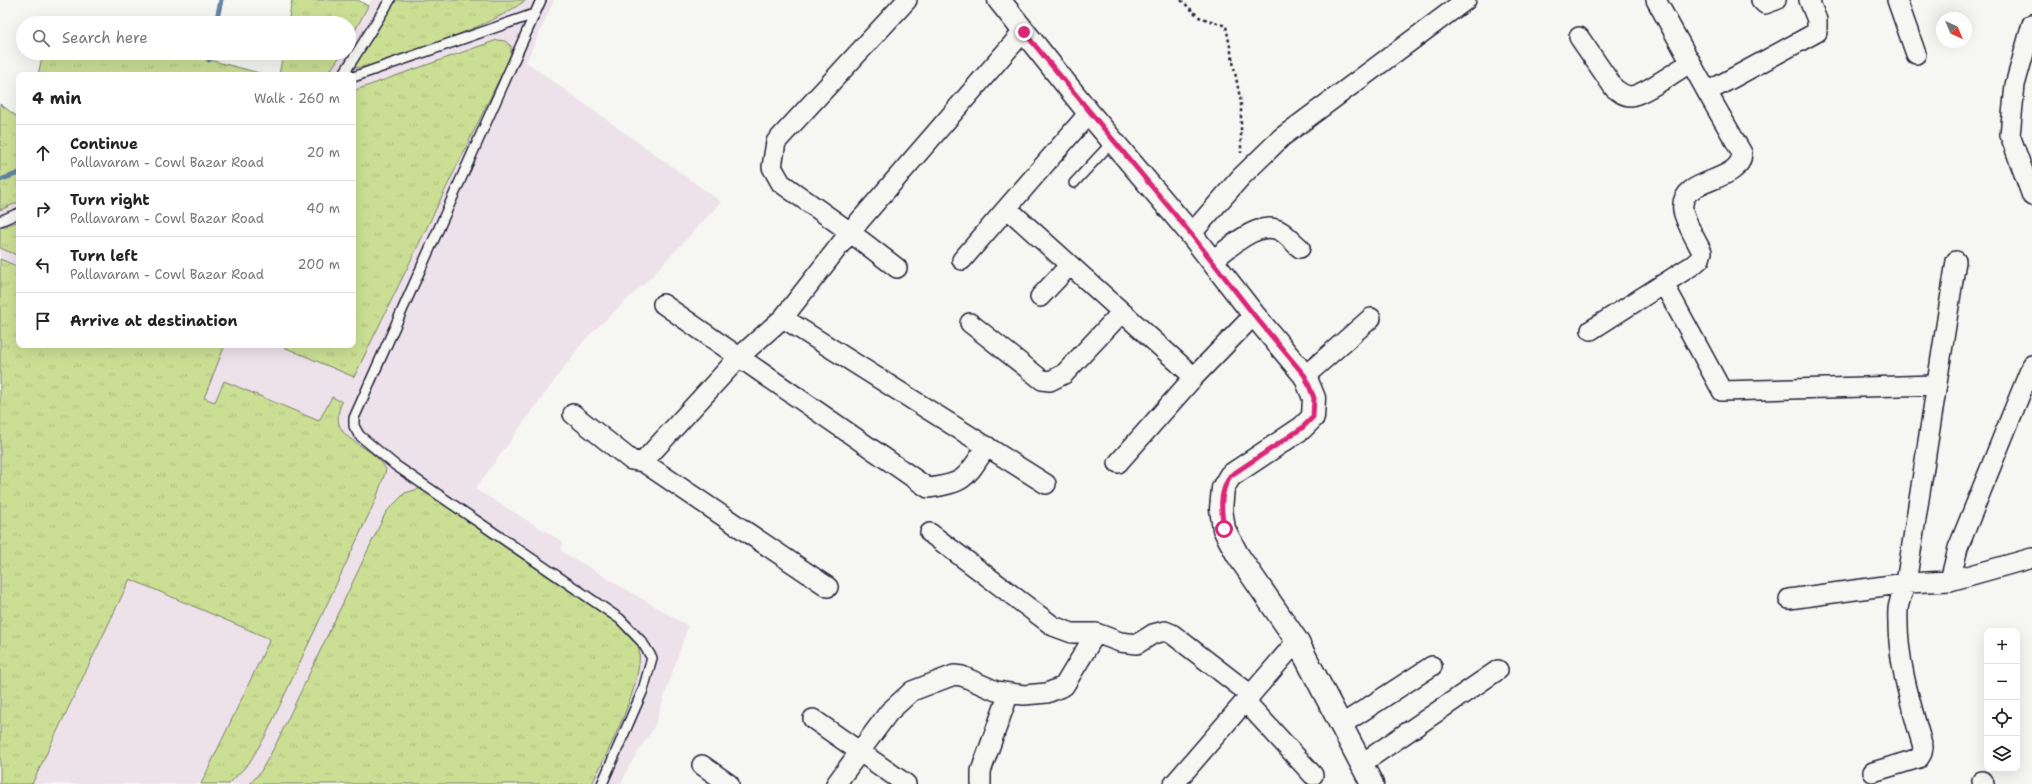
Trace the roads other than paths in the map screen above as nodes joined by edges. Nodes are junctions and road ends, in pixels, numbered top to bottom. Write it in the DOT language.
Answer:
graph roads {
  1 [pos="390,0"];
  2 [pos="541,0"];
  3 [pos="907,0"];
  4 [pos="999,0"];
  5 [pos="1466,0"];
  6 [pos="1656,0"];
  7 [pos="1761,0"];
  8 [pos="1776,0"];
  9 [pos="1809,0"];
  10 [pos="1897,0"];
  11 [pos="534,14"];
  12 [pos="2032,24"];
  13 [pos="1024,32"];
  14 [pos="1579,37"];
  15 [pos="356,54"];
  16 [pos="1916,54"];
  17 [pos="352,60"];
  18 [pos="1691,62"];
  19 [pos="345,72"];
  20 [pos="356,76"];
  21 [pos="1707,92"];
  22 [pos="1089,113"];
  23 [pos="1113,141"];
  24 [pos="1074,183"];
  25 [pos="2032,196"];
  26 [pos="1008,209"];
  27 [pos="16,214"];
  28 [pos="0,221"];
  29 [pos="850,232"];
  30 [pos="1191,234"];
  31 [pos="1300,248"];
  32 [pos="962,260"];
  33 [pos="1212,261"];
  34 [pos="1956,261"];
  35 [pos="1070,265"];
  36 [pos="897,268"];
  37 [pos="1664,284"];
  38 [pos="1040,297"];
  39 [pos="663,304"];
  40 [pos="1122,312"];
  41 [pos="1254,315"];
  42 [pos="783,318"];
  43 [pos="1370,318"];
  44 [pos="970,324"];
  45 [pos="1591,330"];
  46 [pos="739,357"];
  47 [pos="2032,365"];
  48 [pos="1305,376"];
  49 [pos="1194,377"];
  50 [pos="1936,385"];
  51 [pos="573,414"];
  52 [pos="987,446"];
  53 [pos="643,462"];
  54 [pos="1118,463"];
  55 [pos="1046,484"];
  56 [pos="930,533"];
  57 [pos="2032,558"];
  58 [pos="1950,581"];
  59 [pos="1906,583"];
  60 [pos="828,587"];
  61 [pos="1788,599"];
  62 [pos="1096,633"];
  63 [pos="1297,641"];
  64 [pos="1432,666"];
  65 [pos="1498,670"];
  66 [pos="1009,693"];
  67 [pos="1248,698"];
  68 [pos="813,719"];
  69 [pos="1340,725"];
  70 [pos="860,752"];
  71 [pos="1361,764"];
  72 [pos="702,765"];
  73 [pos="1874,772"];
  74 [pos="1314,775"];
  75 [pos="602,784"];
  76 [pos="729,784"];
  77 [pos="836,784"];
  78 [pos="906,784"];
  79 [pos="981,784"];
  80 [pos="1174,784"];
  81 [pos="1372,784"];
  1 -- 15 [label="lane"];
  2 -- 11 [label="lane"];
  3 -- 29 [label="street"];
  4 -- 13 [label="street"];
  5 -- 30 [label="street"];
  6 -- 18 [label="street"];
  7 -- 8 [label="street"];
  9 -- 21 [label="street"];
  10 -- 16 [label="street"];
  11 -- 20 [label="lane"];
  11 -- 75 [label="lane"];
  12 -- 25 [label="street"];
  13 -- 22 [label="street"];
  13 -- 29 [label="street"];
  14 -- 18 [label="street"];
  17 -- 19 [label="lane"];
  18 -- 21 [label="street"];
  21 -- 37 [label="street"];
  22 -- 23 [label="street"];
  22 -- 26 [label="street"];
  23 -- 24 [label="lane"];
  23 -- 30 [label="street"];
  26 -- 32 [label="street"];
  26 -- 35 [label="street"];
  27 -- 28 [label="lane"];
  29 -- 36 [label="street"];
  29 -- 42 [label="street"];
  30 -- 33 [label="street"];
  31 -- 33 [label="street"];
  33 -- 41 [label="street"];
  34 -- 50 [label="street"];
  35 -- 38 [label="street"];
  35 -- 40 [label="street"];
  37 -- 45 [label="street"];
  37 -- 50 [label="street"];
  39 -- 46 [label="street"];
  40 -- 44 [label="street"];
  40 -- 49 [label="street"];
  41 -- 48 [label="street"];
  41 -- 49 [label="street"];
  42 -- 46 [label="street"];
  42 -- 52 [label="street"];
  43 -- 48 [label="street"];
  46 -- 52 [label="street"];
  46 -- 53 [label="street"];
  47 -- 58 [label="street"];
  48 -- 63 [label="street"];
  49 -- 54 [label="street"];
  50 -- 59 [label="street"];
  51 -- 53 [label="street"];
  52 -- 55 [label="street"];
  53 -- 60 [label="street"];
  56 -- 62 [label="street"];
  57 -- 58 [label="street"];
  58 -- 59 [label="street"];
  59 -- 61 [label="street"];
  59 -- 73 [label="street"];
  62 -- 66 [label="street"];
  62 -- 67 [label="street"];
  63 -- 67 [label="street"];
  63 -- 69 [label="street"];
  64 -- 69 [label="street"];
  65 -- 71 [label="street"];
  66 -- 70 [label="street"];
  66 -- 79 [label="street"];
  67 -- 74 [label="street"];
  67 -- 80 [label="street"];
  68 -- 70 [label="street"];
  69 -- 71 [label="street"];
  70 -- 77 [label="street"];
  70 -- 78 [label="street"];
  71 -- 81 [label="street"];
  72 -- 76 [label="street"];
}
